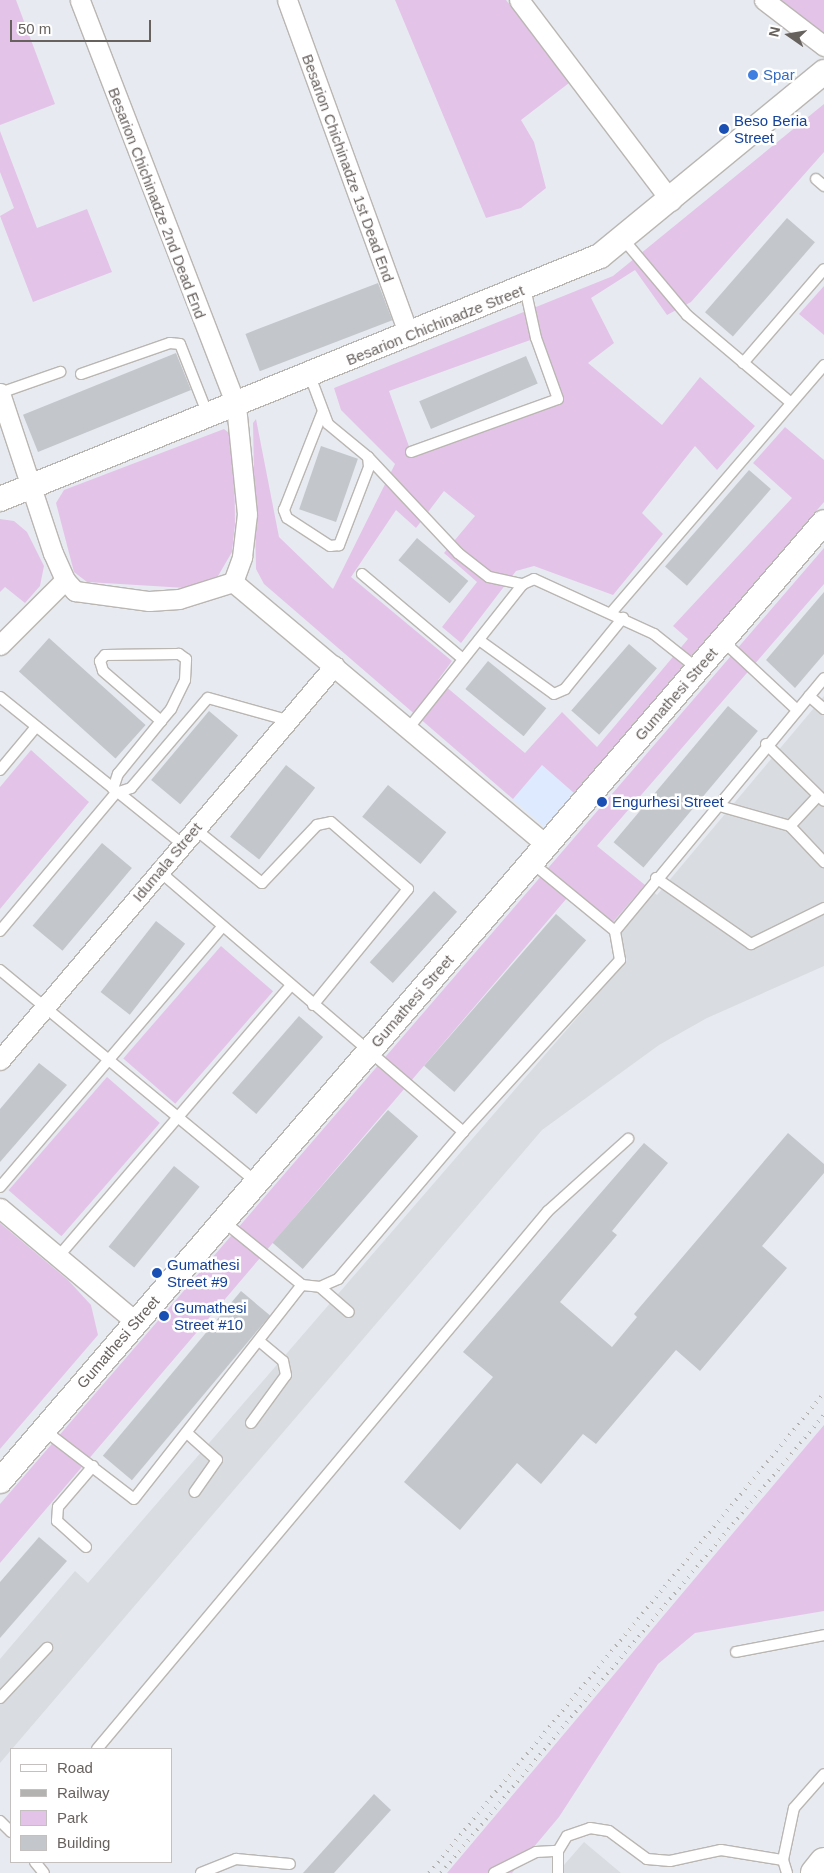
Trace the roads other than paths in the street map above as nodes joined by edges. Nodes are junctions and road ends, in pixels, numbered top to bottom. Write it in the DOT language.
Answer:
graph roads {
  1 [pos="80,0"];
  2 [pos="288,0"];
  3 [pos="519,0"];
  4 [pos="764,0"];
  5 [pos="824,46"];
  6 [pos="824,72"];
  7 [pos="671,201"];
  8 [pos="624,240"];
  9 [pos="824,268"];
  10 [pos="525,288"];
  11 [pos="409,336"];
  12 [pos="743,363"];
  13 [pos="824,365"];
  14 [pos="60,372"];
  15 [pos="81,374"];
  16 [pos="310,376"];
  17 [pos="0,393"];
  18 [pos="791,403"];
  19 [pos="236,405"];
  20 [pos="323,411"];
  21 [pos="208,416"];
  22 [pos="411,452"];
  23 [pos="368,457"];
  24 [pos="32,486"];
  25 [pos="0,499"];
  26 [pos="824,522"];
  27 [pos="362,574"];
  28 [pos="65,580"];
  29 [pos="233,582"];
  30 [pos="523,584"];
  31 [pos="611,613"];
  32 [pos="623,618"];
  33 [pos="479,640"];
  34 [pos="722,640"];
  35 [pos="0,645"];
  36 [pos="463,659"];
  37 [pos="334,666"];
  38 [pos="698,669"];
  39 [pos="824,678"];
  40 [pos="809,696"];
  41 [pos="0,697"];
  42 [pos="824,709"];
  43 [pos="797,710"];
  44 [pos="287,720"];
  45 [pos="161,722"];
  46 [pos="36,727"];
  47 [pos="408,729"];
  48 [pos="766,744"];
  49 [pos="0,770"];
  50 [pos="115,791"];
  51 [pos="820,799"];
  52 [pos="716,805"];
  53 [pos="790,826"];
  54 [pos="196,829"];
  55 [pos="182,844"];
  56 [pos="539,854"];
  57 [pos="824,862"];
  58 [pos="159,871"];
  59 [pos="656,878"];
  60 [pos="824,908"];
  61 [pos="223,926"];
  62 [pos="0,931"];
  63 [pos="615,931"];
  64 [pos="0,970"];
  65 [pos="291,985"];
  66 [pos="313,1004"];
  67 [pos="44,1008"];
  68 [pos="368,1052"];
  69 [pos="0,1060"];
  70 [pos="108,1061"];
  71 [pos="178,1118"];
  72 [pos="463,1132"];
  73 [pos="628,1139"];
  74 [pos="256,1182"];
  75 [pos="0,1188"];
  76 [pos="0,1208"];
  77 [pos="223,1221"];
  78 [pos="58,1257"];
  79 [pos="302,1285"];
  80 [pos="320,1288"];
  81 [pos="349,1312"];
  82 [pos="136,1322"];
  83 [pos="260,1342"];
  84 [pos="252,1423"];
  85 [pos="44,1429"];
  86 [pos="187,1433"];
  87 [pos="93,1466"];
  88 [pos="0,1481"];
  89 [pos="195,1492"];
  90 [pos="86,1547"];
  91 [pos="824,1635"];
  92 [pos="47,1648"];
  93 [pos="736,1652"];
  94 [pos="0,1698"];
  95 [pos="98,1748"];
  96 [pos="824,1774"];
  97 [pos="0,1821"];
  98 [pos="10,1831"];
  99 [pos="558,1850"];
  100 [pos="783,1860"];
  101 [pos="824,1862"];
  102 [pos="36,1863"];
  103 [pos="290,1864"];
  104 [pos="45,1873"];
  105 [pos="201,1873"];
  106 [pos="494,1873"];
  107 [pos="558,1873"];
  108 [pos="787,1873"];
  109 [pos="815,1873"];
  1 -- 19 [label="street, Besarion Chichinadze 2nd Dead End"];
  2 -- 11 [label="street, Besarion Chichinadze 1st Dead End"];
  3 -- 7 [label="street"];
  4 -- 5 [label="street"];
  6 -- 7 [label="street, Besarion Chichinadze Street"];
  7 -- 8 [label="street, Besarion Chichinadze Street"];
  8 -- 10 [label="street, Besarion Chichinadze Street"];
  8 -- 12 [label="lane"];
  9 -- 12 [label="lane"];
  10 -- 11 [label="street, Besarion Chichinadze Street"];
  10 -- 22 [label="lane"];
  11 -- 16 [label="street, Besarion Chichinadze Street"];
  12 -- 18 [label="lane"];
  13 -- 18 [label="lane"];
  14 -- 17 [label="lane"];
  15 -- 21 [label="lane"];
  16 -- 19 [label="street, Besarion Chichinadze Street"];
  16 -- 20 [label="lane"];
  17 -- 24 [label="street"];
  18 -- 31 [label="lane"];
  19 -- 21 [label="street, Besarion Chichinadze Street"];
  19 -- 29 [label="street"];
  20 -- 23 [label="lane"];
  20 -- 23 [label="lane"];
  21 -- 24 [label="street, Besarion Chichinadze Street"];
  23 -- 30 [label="lane"];
  24 -- 25 [label="street, Besarion Chichinadze Street"];
  24 -- 28 [label="street"];
  26 -- 34 [label="street, Gumathesi Street"];
  27 -- 36 [label="lane"];
  28 -- 29 [label="street"];
  28 -- 35 [label="street"];
  29 -- 37 [label="street"];
  30 -- 31 [label="lane"];
  30 -- 33 [label="lane"];
  31 -- 32 [label="lane"];
  32 -- 33 [label="lane"];
  32 -- 38 [label="lane"];
  33 -- 36 [label="lane"];
  34 -- 38 [label="street, Gumathesi Street"];
  34 -- 43 [label="lane"];
  36 -- 47 [label="lane"];
  37 -- 44 [label="street, Idumala Street"];
  37 -- 47 [label="street"];
  38 -- 56 [label="street, Gumathesi Street"];
  39 -- 40 [label="lane"];
  40 -- 42 [label="lane"];
  40 -- 43 [label="lane"];
  41 -- 46 [label="lane"];
  43 -- 48 [label="lane"];
  44 -- 50 [label="lane"];
  44 -- 54 [label="street, Idumala Street"];
  45 -- 45 [label="lane"];
  45 -- 50 [label="lane"];
  46 -- 49 [label="lane"];
  46 -- 50 [label="lane"];
  47 -- 56 [label="street"];
  48 -- 51 [label="lane"];
  48 -- 52 [label="lane"];
  50 -- 55 [label="lane"];
  50 -- 62 [label="lane"];
  51 -- 53 [label="lane"];
  52 -- 53 [label="lane"];
  52 -- 59 [label="lane"];
  53 -- 57 [label="lane"];
  54 -- 55 [label="street, Idumala Street"];
  54 -- 66 [label="lane"];
  55 -- 58 [label="street, Idumala Street"];
  56 -- 63 [label="lane"];
  56 -- 68 [label="street, Gumathesi Street"];
  58 -- 61 [label="lane"];
  58 -- 67 [label="street, Idumala Street"];
  59 -- 60 [label="lane"];
  59 -- 63 [label="lane"];
  61 -- 65 [label="lane"];
  61 -- 70 [label="lane"];
  63 -- 72 [label="lane"];
  64 -- 67 [label="lane"];
  65 -- 66 [label="lane"];
  65 -- 71 [label="lane"];
  66 -- 68 [label="lane"];
  67 -- 69 [label="street, Idumala Street"];
  67 -- 70 [label="lane"];
  68 -- 72 [label="lane"];
  68 -- 74 [label="street, Gumathesi Street"];
  70 -- 71 [label="lane"];
  70 -- 75 [label="lane"];
  71 -- 74 [label="lane"];
  71 -- 78 [label="lane"];
  72 -- 80 [label="lane"];
  73 -- 95 [label="lane"];
  74 -- 77 [label="street, Gumathesi Street"];
  76 -- 78 [label="street"];
  77 -- 79 [label="lane"];
  77 -- 82 [label="street, Gumathesi Street"];
  78 -- 82 [label="street"];
  79 -- 80 [label="lane"];
  79 -- 83 [label="lane"];
  80 -- 81 [label="lane"];
  82 -- 85 [label="street, Gumathesi Street"];
  83 -- 84 [label="lane"];
  83 -- 86 [label="lane"];
  85 -- 87 [label="lane"];
  85 -- 88 [label="street, Gumathesi Street"];
  86 -- 87 [label="lane"];
  86 -- 89 [label="lane"];
  87 -- 90 [label="lane"];
  91 -- 93 [label="lane"];
  92 -- 94 [label="lane"];
  96 -- 100 [label="lane"];
  97 -- 98 [label="lane"];
  99 -- 100 [label="lane"];
  99 -- 106 [label="lane"];
  99 -- 107 [label="lane"];
  100 -- 108 [label="lane"];
  101 -- 109 [label="main road"];
  102 -- 104 [label="lane"];
  103 -- 105 [label="lane"];
}
